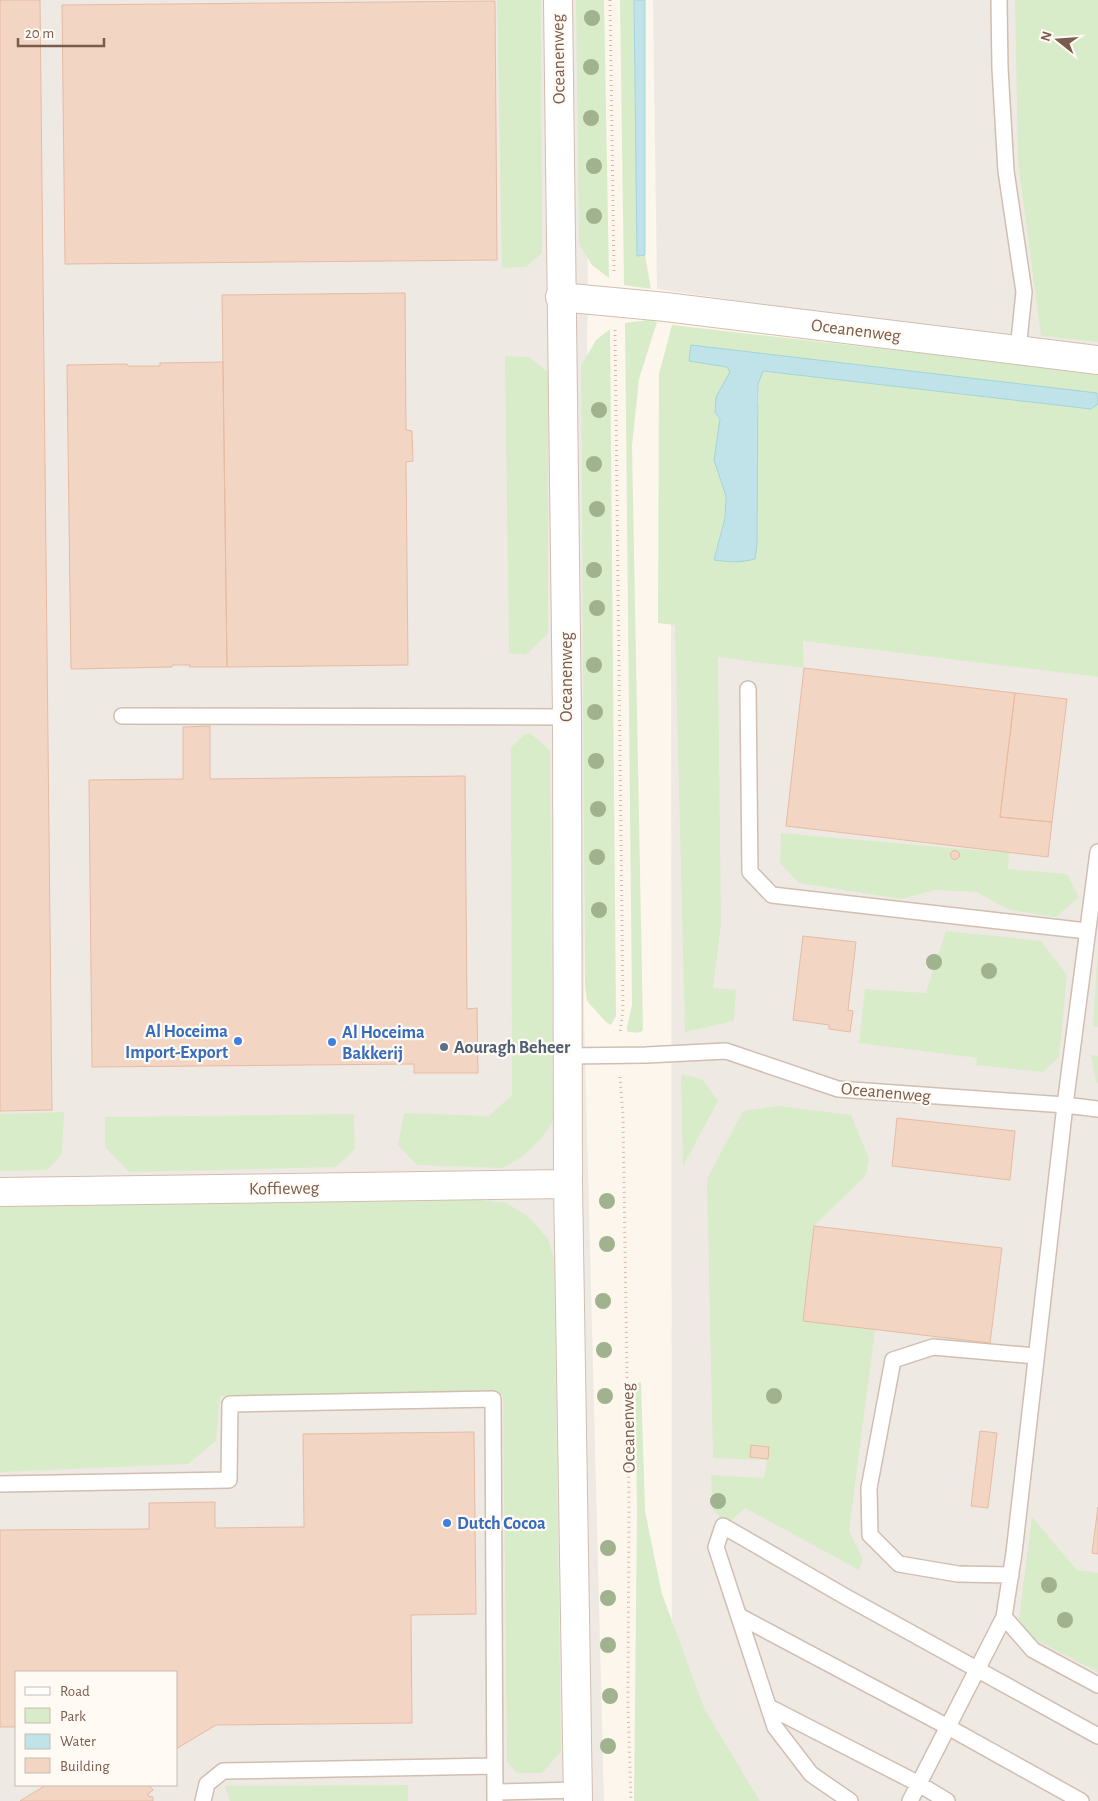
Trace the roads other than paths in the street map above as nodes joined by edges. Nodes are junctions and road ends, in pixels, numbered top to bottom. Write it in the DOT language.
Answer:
graph roads {
  1 [pos="558,0"];
  2 [pos="999,0"];
  3 [pos="560,298"];
  4 [pos="1018,350"];
  5 [pos="1098,360"];
  6 [pos="748,689"];
  7 [pos="122,716"];
  8 [pos="566,718"];
  9 [pos="1098,852"];
  10 [pos="1087,931"];
  11 [pos="567,1056"];
  12 [pos="1065,1105"];
  13 [pos="1098,1109"];
  14 [pos="568,1184"];
  15 [pos="0,1192"];
  16 [pos="1036,1356"];
  17 [pos="0,1484"];
  18 [pos="1011,1575"];
  19 [pos="739,1616"];
  20 [pos="1004,1617"];
  21 [pos="978,1668"];
  22 [pos="1098,1685"];
  23 [pos="769,1707"];
  24 [pos="948,1727"];
  25 [pos="1098,1736"];
  26 [pos="495,1766"];
  27 [pos="919,1784"];
  28 [pos="578,1796"];
  29 [pos="495,1797"];
  30 [pos="203,1801"];
  31 [pos="850,1801"];
  32 [pos="910,1801"];
  33 [pos="947,1801"];
  34 [pos="1081,1801"];
  1 -- 3 [label="street, Oceanenweg"];
  2 -- 4 [label="lane"];
  3 -- 4 [label="street, Oceanenweg"];
  3 -- 8 [label="street, Oceanenweg"];
  4 -- 5 [label="street, Oceanenweg"];
  6 -- 10 [label="lane"];
  7 -- 8 [label="lane"];
  8 -- 11 [label="street, Oceanenweg"];
  9 -- 10 [label="lane"];
  10 -- 12 [label="lane"];
  11 -- 12 [label="lane, Oceanenweg"];
  11 -- 14 [label="street, Oceanenweg"];
  12 -- 13 [label="lane, Oceanenweg"];
  12 -- 16 [label="lane"];
  14 -- 15 [label="street, Koffieweg"];
  14 -- 28 [label="street, Oceanenweg"];
  16 -- 18 [label="lane"];
  16 -- 18 [label="lane"];
  17 -- 26 [label="lane"];
  18 -- 20 [label="lane"];
  19 -- 21 [label="lane"];
  19 -- 23 [label="lane"];
  19 -- 24 [label="lane"];
  20 -- 21 [label="lane"];
  20 -- 22 [label="lane"];
  21 -- 24 [label="lane"];
  21 -- 25 [label="lane"];
  23 -- 27 [label="lane"];
  23 -- 31 [label="lane"];
  24 -- 27 [label="lane"];
  24 -- 34 [label="lane"];
  26 -- 29 [label="lane"];
  26 -- 30 [label="lane"];
  27 -- 32 [label="lane"];
  27 -- 33 [label="lane"];
  28 -- 29 [label="lane"];
}
